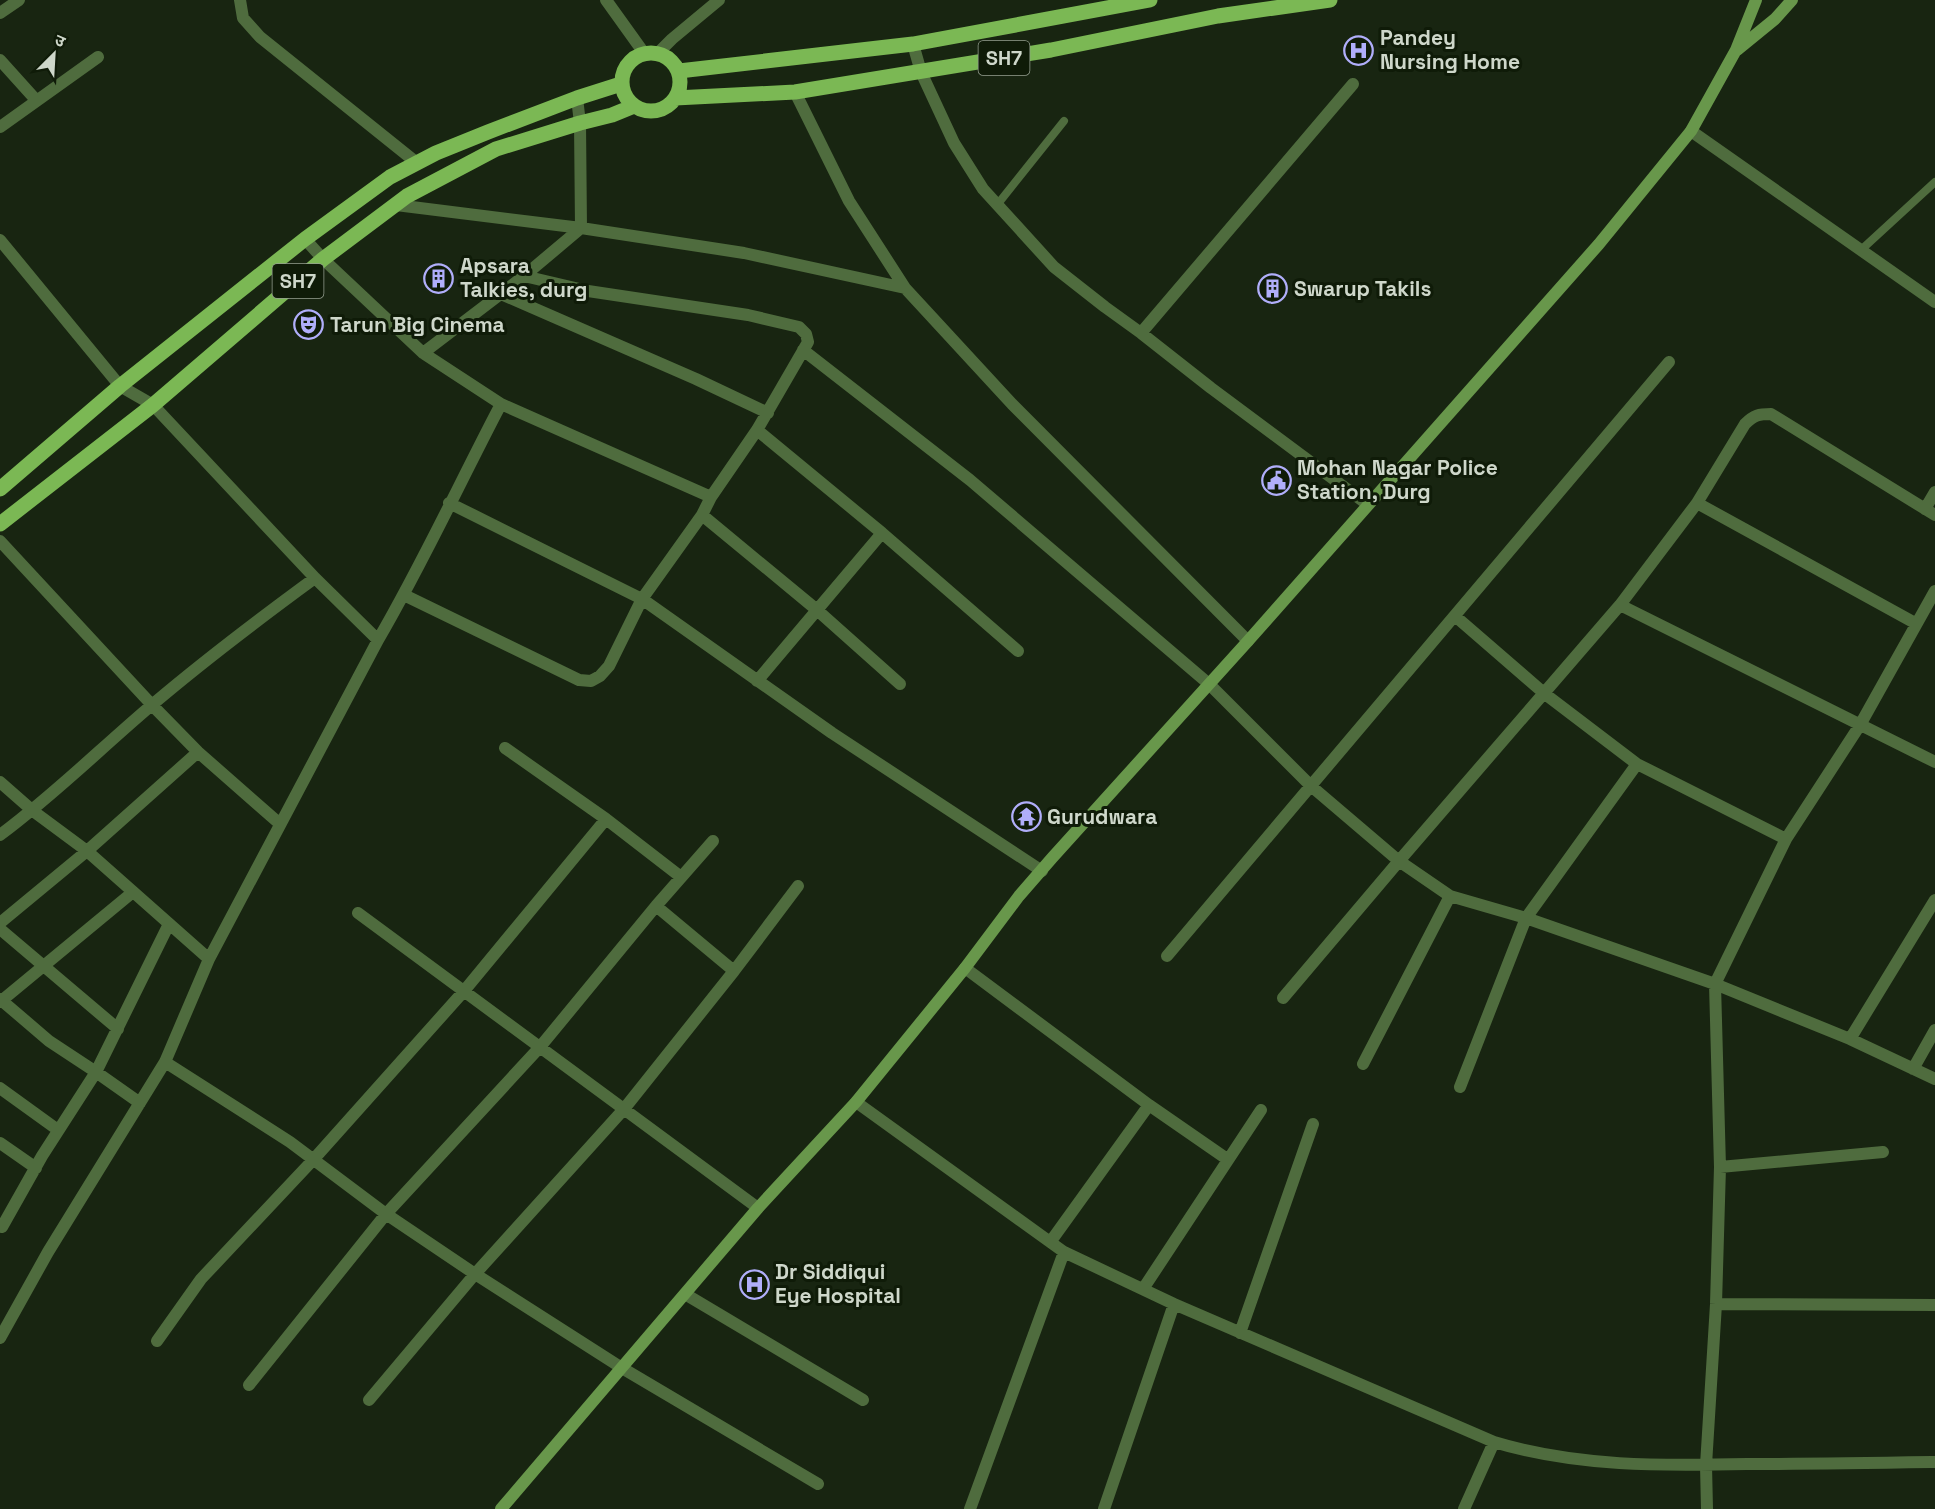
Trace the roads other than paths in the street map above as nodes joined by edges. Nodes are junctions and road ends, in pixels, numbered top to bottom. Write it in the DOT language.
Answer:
graph roads {
  1 [pos="19,0"];
  2 [pos="240,0"];
  3 [pos="606,0"];
  4 [pos="719,0"];
  5 [pos="1150,0"];
  6 [pos="1330,0"];
  7 [pos="1756,0"];
  8 [pos="1792,0"];
  9 [pos="0,13"];
  10 [pos="913,44"];
  11 [pos="1736,50"];
  12 [pos="651,53"];
  13 [pos="98,57"];
  14 [pos="0,60"];
  15 [pos="678,71"];
  16 [pos="921,72"];
  17 [pos="621,84"];
  18 [pos="1353,84"];
  19 [pos="795,92"];
  20 [pos="577,98"];
  21 [pos="675,98"];
  22 [pos="36,100"];
  23 [pos="634,106"];
  24 [pos="1064,121"];
  25 [pos="580,123"];
  26 [pos="0,127"];
  27 [pos="1691,131"];
  28 [pos="417,163"];
  29 [pos="1935,182"];
  30 [pos="396,205"];
  31 [pos="997,205"];
  32 [pos="581,228"];
  33 [pos="305,239"];
  34 [pos="0,240"];
  35 [pos="1861,250"];
  36 [pos="323,260"];
  37 [pos="524,276"];
  38 [pos="905,288"];
  39 [pos="501,294"];
  40 [pos="1935,302"];
  41 [pos="1141,333"];
  42 [pos="803,350"];
  43 [pos="423,353"];
  44 [pos="1669,362"];
  45 [pos="120,386"];
  46 [pos="501,404"];
  47 [pos="153,405"];
  48 [pos="768,413"];
  49 [pos="758,430"];
  50 [pos="0,489"];
  51 [pos="1935,492"];
  52 [pos="711,497"];
  53 [pos="449,503"];
  54 [pos="1697,503"];
  55 [pos="1367,504"];
  56 [pos="1930,512"];
  57 [pos="702,515"];
  58 [pos="0,524"];
  59 [pos="882,533"];
  60 [pos="0,541"];
  61 [pos="315,578"];
  62 [pos="1935,591"];
  63 [pos="404,595"];
  64 [pos="642,599"];
  65 [pos="1620,605"];
  66 [pos="817,610"];
  67 [pos="1455,616"];
  68 [pos="1915,623"];
  69 [pos="378,640"];
  70 [pos="1248,641"];
  71 [pos="1018,651"];
  72 [pos="757,681"];
  73 [pos="900,684"];
  74 [pos="1209,684"];
  75 [pos="1545,694"];
  76 [pos="152,705"];
  77 [pos="1860,725"];
  78 [pos="504,748"];
  79 [pos="198,752"];
  80 [pos="1935,762"];
  81 [pos="1637,764"];
  82 [pos="0,782"];
  83 [pos="1311,786"];
  84 [pos="33,811"];
  85 [pos="606,819"];
  86 [pos="280,824"];
  87 [pos="0,835"];
  88 [pos="1786,839"];
  89 [pos="712,841"];
  90 [pos="87,851"];
  91 [pos="1399,861"];
  92 [pos="1042,871"];
  93 [pos="681,877"];
  94 [pos="798,886"];
  95 [pos="133,892"];
  96 [pos="1450,896"];
  97 [pos="1935,900"];
  98 [pos="656,906"];
  99 [pos="358,913"];
  100 [pos="1932,915"];
  101 [pos="1526,918"];
  102 [pos="0,923"];
  103 [pos="170,924"];
  104 [pos="0,929"];
  105 [pos="1167,956"];
  106 [pos="209,958"];
  107 [pos="43,965"];
  108 [pos="965,968"];
  109 [pos="734,971"];
  110 [pos="1715,984"];
  111 [pos="464,991"];
  112 [pos="1283,998"];
  113 [pos="1,1001"];
  114 [pos="118,1029"];
  115 [pos="1935,1030"];
  116 [pos="1850,1039"];
  117 [pos="540,1047"];
  118 [pos="165,1062"];
  119 [pos="1363,1064"];
  120 [pos="1913,1069"];
  121 [pos="96,1072"];
  122 [pos="1935,1079"];
  123 [pos="1460,1087"];
  124 [pos="0,1088"];
  125 [pos="856,1102"];
  126 [pos="140,1103"];
  127 [pos="1149,1105"];
  128 [pos="624,1109"];
  129 [pos="1261,1110"];
  130 [pos="1313,1124"];
  131 [pos="58,1130"];
  132 [pos="0,1143"];
  133 [pos="1883,1152"];
  134 [pos="1227,1159"];
  135 [pos="313,1160"];
  136 [pos="1720,1167"];
  137 [pos="36,1168"];
  138 [pos="758,1208"];
  139 [pos="386,1214"];
  140 [pos="2,1227"];
  141 [pos="1050,1241"];
  142 [pos="1064,1252"];
  143 [pos="475,1274"];
  144 [pos="1143,1289"];
  145 [pos="685,1294"];
  146 [pos="1174,1304"];
  147 [pos="1716,1304"];
  148 [pos="1935,1305"];
  149 [pos="1240,1333"];
  150 [pos="0,1338"];
  151 [pos="157,1341"];
  152 [pos="622,1368"];
  153 [pos="249,1385"];
  154 [pos="369,1400"];
  155 [pos="863,1400"];
  156 [pos="1498,1444"];
  157 [pos="1935,1462"];
  158 [pos="1706,1465"];
  159 [pos="818,1484"];
  160 [pos="501,1509"];
  161 [pos="970,1509"];
  162 [pos="1104,1509"];
  163 [pos="1464,1509"];
  164 [pos="1707,1509"];
  1 -- 9 [label="street"];
  2 -- 28 [label="street"];
  3 -- 12 [label="street"];
  4 -- 12 [label="street"];
  5 -- 10 [label="main road, SH7"];
  6 -- 16 [label="main road, SH7"];
  7 -- 11 [label="street"];
  8 -- 11 [label="street"];
  10 -- 15 [label="main road, SH7"];
  10 -- 16 [label="street"];
  11 -- 27 [label="street"];
  12 -- 15 [label="main road"];
  12 -- 17 [label="main road"];
  13 -- 22 [label="street"];
  14 -- 22 [label="street"];
  15 -- 21 [label="main road"];
  16 -- 19 [label="main road, SH7"];
  16 -- 31 [label="street"];
  17 -- 20 [label="main road, SH7"];
  17 -- 23 [label="main road"];
  18 -- 41 [label="street"];
  19 -- 21 [label="main road, SH7"];
  19 -- 38 [label="street"];
  20 -- 25 [label="street"];
  20 -- 28 [label="main road, SH7"];
  21 -- 23 [label="main road, SH7"];
  22 -- 26 [label="street"];
  23 -- 25 [label="main road, SH7"];
  24 -- 31 [label="lane"];
  25 -- 30 [label="main road, SH7"];
  25 -- 32 [label="street"];
  27 -- 35 [label="street"];
  27 -- 55 [label="street"];
  28 -- 33 [label="main road, SH7"];
  29 -- 35 [label="lane"];
  30 -- 32 [label="street"];
  30 -- 36 [label="main road, SH7"];
  31 -- 41 [label="street"];
  32 -- 37 [label="street"];
  32 -- 38 [label="street"];
  33 -- 36 [label="street"];
  33 -- 45 [label="main road, SH7"];
  34 -- 45 [label="street"];
  35 -- 40 [label="street"];
  36 -- 43 [label="street"];
  36 -- 47 [label="main road, SH7"];
  37 -- 39 [label="street"];
  37 -- 42 [label="street"];
  38 -- 70 [label="street"];
  39 -- 43 [label="street"];
  39 -- 48 [label="street"];
  41 -- 55 [label="street"];
  42 -- 48 [label="street"];
  42 -- 74 [label="street"];
  43 -- 46 [label="street"];
  44 -- 67 [label="street"];
  45 -- 47 [label="street"];
  45 -- 50 [label="main road, SH7"];
  46 -- 52 [label="street"];
  46 -- 53 [label="street"];
  47 -- 58 [label="main road, SH7"];
  47 -- 61 [label="street"];
  48 -- 49 [label="street"];
  49 -- 52 [label="street"];
  49 -- 59 [label="street"];
  51 -- 56 [label="street"];
  52 -- 57 [label="street"];
  53 -- 63 [label="street"];
  53 -- 64 [label="street"];
  54 -- 56 [label="street"];
  54 -- 65 [label="street"];
  54 -- 68 [label="street"];
  55 -- 70 [label="street"];
  57 -- 64 [label="street"];
  57 -- 66 [label="street"];
  59 -- 66 [label="street"];
  59 -- 71 [label="street"];
  60 -- 76 [label="street"];
  61 -- 69 [label="street"];
  61 -- 76 [label="street"];
  62 -- 68 [label="street"];
  63 -- 64 [label="street"];
  63 -- 69 [label="street"];
  64 -- 72 [label="street"];
  65 -- 75 [label="street"];
  65 -- 77 [label="street"];
  66 -- 72 [label="street"];
  66 -- 73 [label="street"];
  67 -- 75 [label="street"];
  67 -- 83 [label="street"];
  68 -- 77 [label="street"];
  69 -- 86 [label="street"];
  70 -- 74 [label="street"];
  72 -- 92 [label="street"];
  74 -- 83 [label="street"];
  74 -- 92 [label="street"];
  75 -- 81 [label="street"];
  75 -- 91 [label="street"];
  76 -- 79 [label="street"];
  76 -- 84 [label="street"];
  77 -- 80 [label="street"];
  77 -- 88 [label="street"];
  78 -- 85 [label="street"];
  79 -- 86 [label="street"];
  79 -- 90 [label="street"];
  81 -- 88 [label="street"];
  81 -- 101 [label="street"];
  82 -- 84 [label="street"];
  83 -- 91 [label="street"];
  83 -- 105 [label="street"];
  84 -- 87 [label="street"];
  84 -- 90 [label="street"];
  85 -- 93 [label="street"];
  85 -- 111 [label="street"];
  86 -- 106 [label="street"];
  88 -- 110 [label="street"];
  89 -- 93 [label="street"];
  90 -- 95 [label="street"];
  90 -- 102 [label="street"];
  91 -- 96 [label="street"];
  91 -- 112 [label="street"];
  92 -- 108 [label="street"];
  93 -- 98 [label="street"];
  94 -- 109 [label="street"];
  95 -- 103 [label="street"];
  95 -- 107 [label="street"];
  96 -- 101 [label="street"];
  96 -- 119 [label="street"];
  97 -- 100 [label="street"];
  98 -- 109 [label="street"];
  98 -- 117 [label="street"];
  99 -- 111 [label="street"];
  100 -- 116 [label="street"];
  101 -- 110 [label="street"];
  101 -- 123 [label="street"];
  103 -- 106 [label="street"];
  103 -- 114 [label="street"];
  104 -- 107 [label="street"];
  106 -- 118 [label="street"];
  107 -- 113 [label="street"];
  107 -- 114 [label="street"];
  108 -- 125 [label="street"];
  108 -- 127 [label="street"];
  109 -- 128 [label="street"];
  110 -- 116 [label="street"];
  110 -- 136 [label="street"];
  111 -- 117 [label="street"];
  111 -- 135 [label="street"];
  113 -- 121 [label="street"];
  114 -- 121 [label="street"];
  115 -- 120 [label="street"];
  116 -- 120 [label="street"];
  117 -- 128 [label="street"];
  117 -- 139 [label="street"];
  118 -- 126 [label="street"];
  118 -- 135 [label="street"];
  120 -- 122 [label="street"];
  121 -- 126 [label="street"];
  121 -- 131 [label="street"];
  124 -- 131 [label="street"];
  125 -- 138 [label="street"];
  125 -- 141 [label="street"];
  126 -- 150 [label="street"];
  127 -- 134 [label="street"];
  127 -- 141 [label="street"];
  128 -- 138 [label="street"];
  128 -- 143 [label="street"];
  129 -- 134 [label="street"];
  130 -- 149 [label="street"];
  131 -- 137 [label="street"];
  132 -- 137 [label="street"];
  133 -- 136 [label="street"];
  134 -- 144 [label="street"];
  135 -- 139 [label="street"];
  135 -- 151 [label="street"];
  136 -- 147 [label="street"];
  137 -- 140 [label="street"];
  138 -- 145 [label="street"];
  139 -- 143 [label="street"];
  139 -- 153 [label="street"];
  141 -- 142 [label="street"];
  142 -- 144 [label="street"];
  142 -- 161 [label="street"];
  143 -- 152 [label="street"];
  143 -- 154 [label="street"];
  144 -- 146 [label="street"];
  145 -- 152 [label="street"];
  145 -- 155 [label="street"];
  146 -- 149 [label="street"];
  146 -- 162 [label="street"];
  147 -- 148 [label="street"];
  147 -- 158 [label="street"];
  149 -- 156 [label="street"];
  152 -- 159 [label="street"];
  152 -- 160 [label="street"];
  156 -- 158 [label="street"];
  156 -- 163 [label="street"];
  157 -- 158 [label="street"];
  158 -- 164 [label="street"];
}
